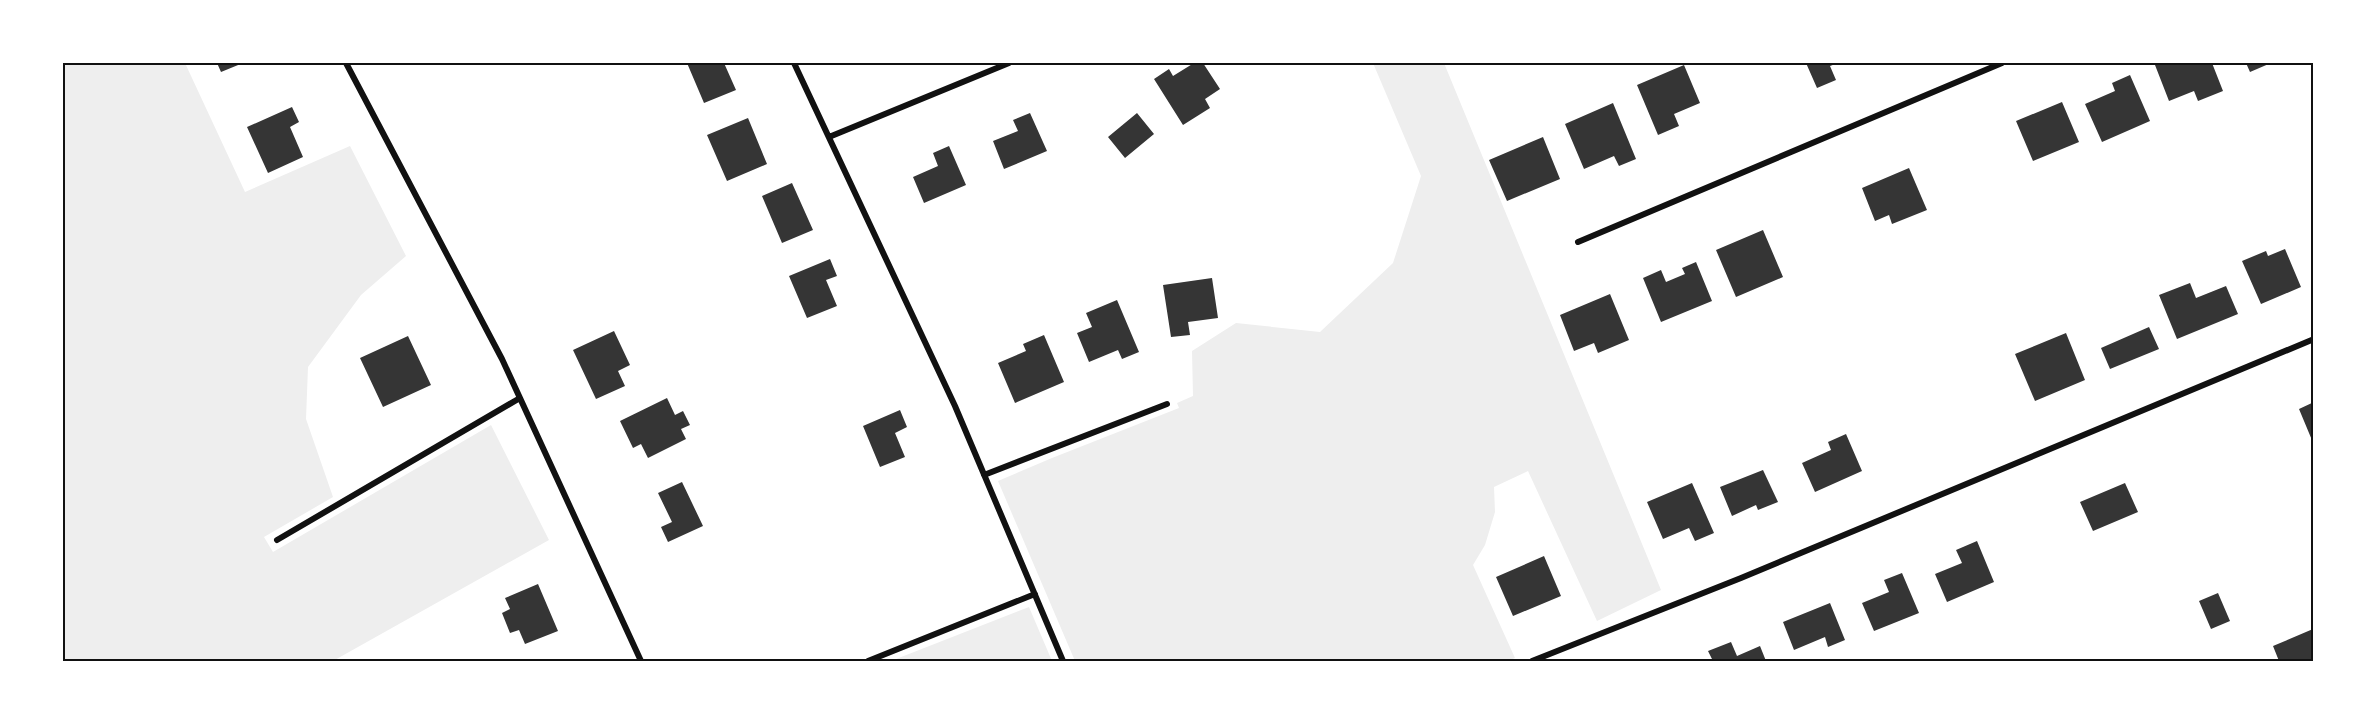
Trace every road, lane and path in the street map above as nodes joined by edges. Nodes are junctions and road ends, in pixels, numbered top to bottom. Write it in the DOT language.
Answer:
graph roads {
  1 [pos="346,63"];
  2 [pos="794,63"];
  3 [pos="1009,63"];
  4 [pos="2002,63"];
  5 [pos="829,137"];
  6 [pos="1578,242"];
  7 [pos="2314,339"];
  8 [pos="520,398"];
  9 [pos="1167,404"];
  10 [pos="984,475"];
  11 [pos="277,540"];
  12 [pos="1035,594"];
  13 [pos="641,661"];
  14 [pos="868,661"];
  15 [pos="1063,661"];
  16 [pos="1532,661"];
  1 -- 8 [label="street"];
  2 -- 5 [label="street"];
  3 -- 5 [label="street"];
  4 -- 6 [label="street"];
  5 -- 10 [label="street"];
  7 -- 16 [label="street"];
  8 -- 11 [label="street"];
  8 -- 13 [label="street"];
  9 -- 10 [label="street"];
  10 -- 12 [label="street"];
  12 -- 14 [label="street"];
  12 -- 15 [label="street"];
}
